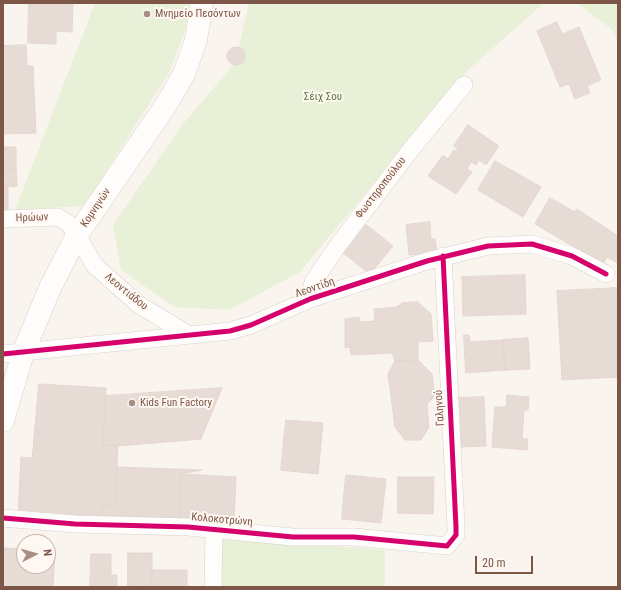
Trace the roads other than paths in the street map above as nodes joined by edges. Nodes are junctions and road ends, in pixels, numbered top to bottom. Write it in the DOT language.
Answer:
graph roads {
  1 [pos="202,3"];
  2 [pos="464,85"];
  3 [pos="3,219"];
  4 [pos="77,235"];
  5 [pos="443,256"];
  6 [pos="606,274"];
  7 [pos="310,299"];
  8 [pos="189,335"];
  9 [pos="13,354"];
  10 [pos="3,421"];
  11 [pos="3,518"];
  12 [pos="214,530"];
  13 [pos="438,546"];
  14 [pos="213,587"];
  1 -- 4 [label="main road, Κομνηνών"];
  2 -- 7 [label="street, Φωστηροπούλου"];
  3 -- 4 [label="street, Ηρώων"];
  4 -- 8 [label="street, Λεοντιάδου"];
  4 -- 9 [label="main road, Κομνηνών"];
  5 -- 6 [label="street, Λεοντίδη"];
  5 -- 7 [label="street, Λεοντίδη"];
  5 -- 13 [label="street, Γαληνού"];
  7 -- 8 [label="street, Λεοντίδη"];
  8 -- 9 [label="street, Λεοντίδη"];
  9 -- 10 [label="main road, Κομνηνών"];
  11 -- 12 [label="street, Κολοκοτρώνη"];
  12 -- 13 [label="street, Κολοκοτρώνη"];
  12 -- 14 [label="street"];
}
